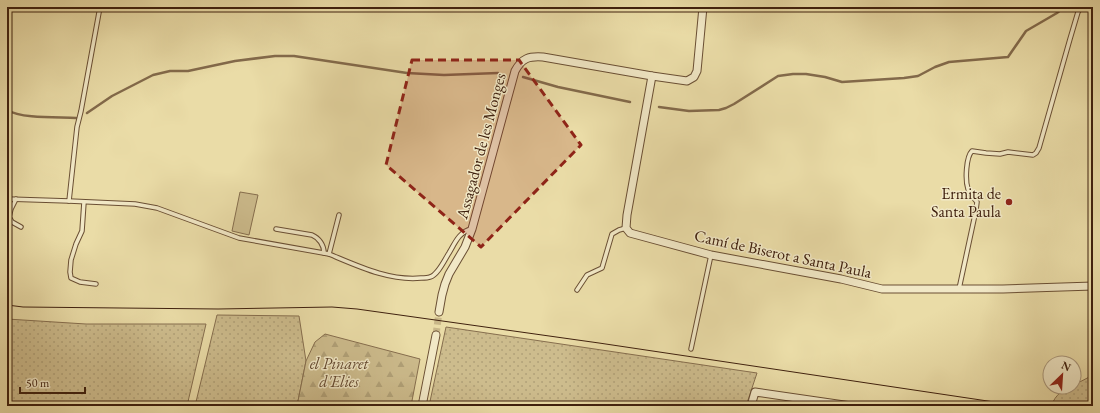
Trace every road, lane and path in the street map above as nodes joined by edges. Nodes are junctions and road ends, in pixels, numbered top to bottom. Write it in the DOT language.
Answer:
graph roads {
  1 [pos="100,7"];
  2 [pos="703,7"];
  3 [pos="1081,7"];
  4 [pos="652,76"];
  5 [pos="7,199"];
  6 [pos="16,199"];
  7 [pos="69,201"];
  8 [pos="84,202"];
  9 [pos="339,214"];
  10 [pos="21,227"];
  11 [pos="626,228"];
  12 [pos="276,229"];
  13 [pos="472,229"];
  14 [pos="324,253"];
  15 [pos="329,254"];
  16 [pos="711,255"];
  17 [pos="96,284"];
  18 [pos="1093,286"];
  19 [pos="959,289"];
  20 [pos="577,290"];
  21 [pos="439,312"];
  22 [pos="436,335"];
  23 [pos="691,349"];
  24 [pos="422,406"];
  25 [pos="751,406"];
  26 [pos="849,406"];
  1 -- 7 [label="lane"];
  2 -- 4 [label="street, Assagador de les Monges"];
  3 -- 19 [label="lane"];
  4 -- 11 [label="street"];
  4 -- 13 [label="street, Assagador de les Monges"];
  5 -- 6 [label="lane"];
  6 -- 7 [label="lane"];
  6 -- 10 [label="lane"];
  7 -- 8 [label="lane"];
  8 -- 14 [label="lane"];
  8 -- 17 [label="lane"];
  9 -- 15 [label="lane"];
  11 -- 16 [label="street, Camí de Biserot a Santa Paula"];
  11 -- 20 [label="lane"];
  12 -- 14 [label="lane"];
  13 -- 15 [label="lane"];
  13 -- 21 [label="street, Assagador de les Monges"];
  14 -- 15 [label="lane"];
  16 -- 19 [label="street, Camí de Biserot a Santa Paula"];
  16 -- 23 [label="lane"];
  18 -- 19 [label="street, Camí de Biserot a Santa Paula"];
  22 -- 24 [label="street"];
  25 -- 26 [label="street"];
}
